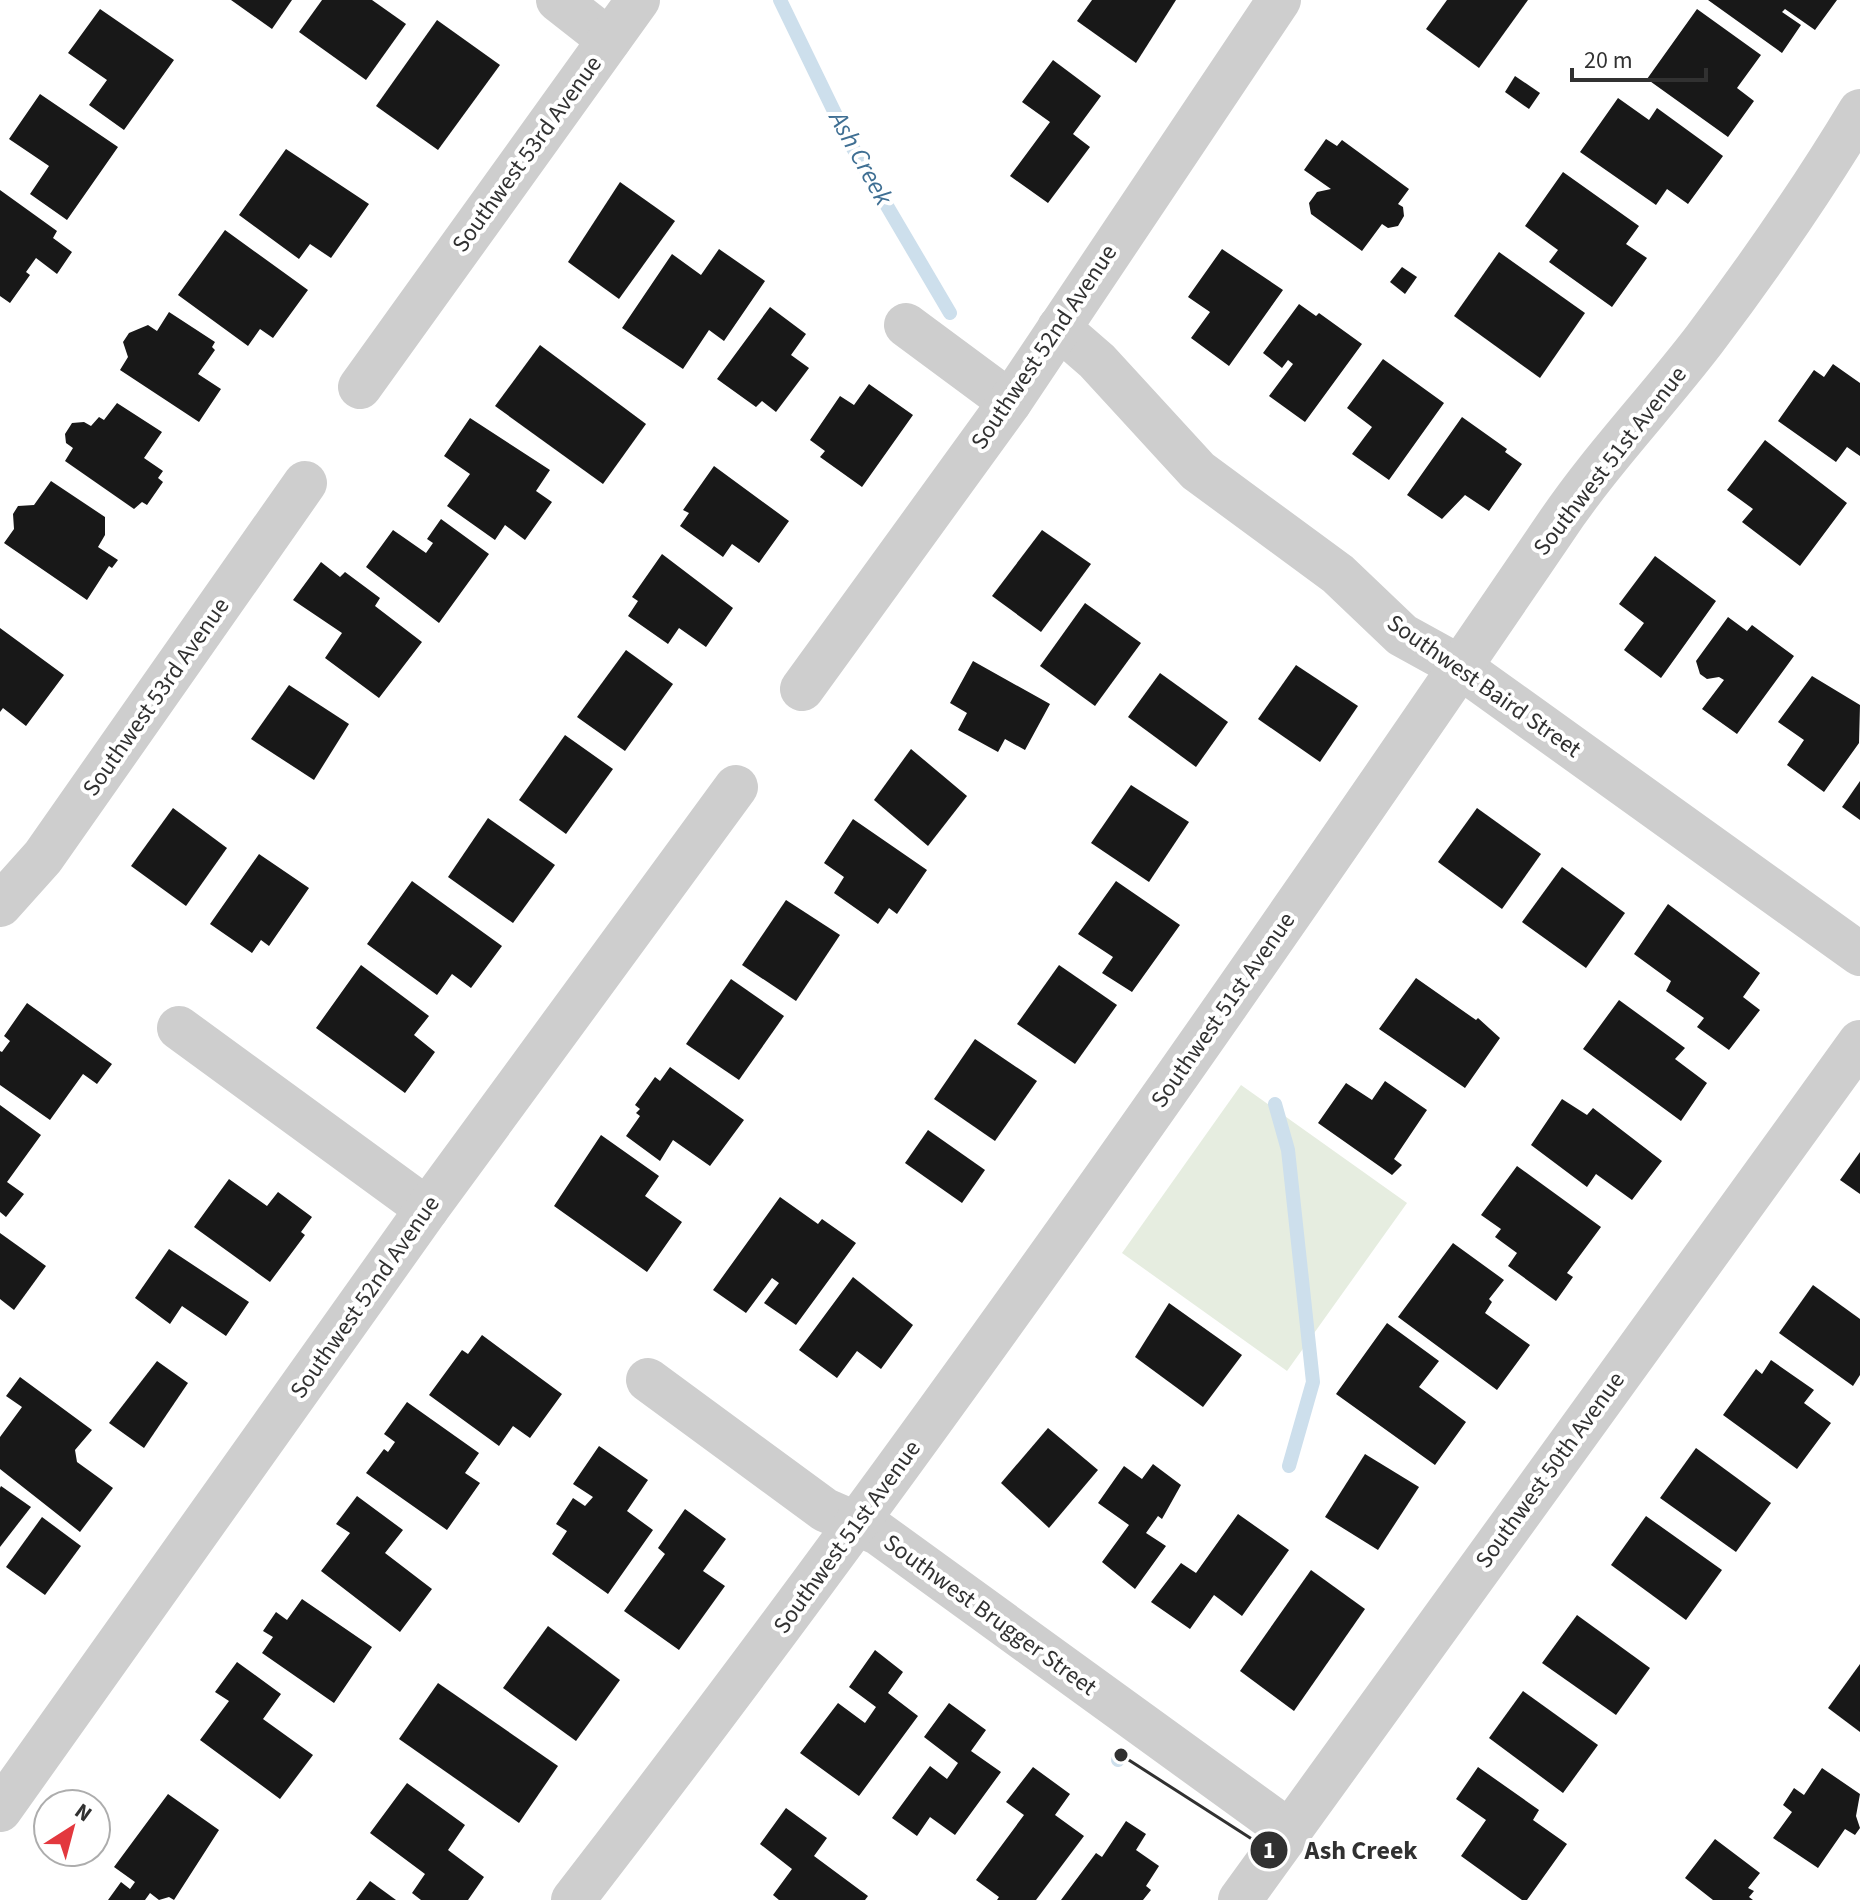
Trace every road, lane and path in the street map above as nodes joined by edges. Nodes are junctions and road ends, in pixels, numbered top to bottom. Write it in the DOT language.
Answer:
graph roads {
  1 [pos="558,0"];
  2 [pos="638,0"];
  3 [pos="1279,0"];
  4 [pos="609,40"];
  5 [pos="1860,111"];
  6 [pos="906,325"];
  7 [pos="1059,328"];
  8 [pos="360,387"];
  9 [pos="1010,402"];
  10 [pos="305,483"];
  11 [pos="1460,667"];
  12 [pos="802,689"];
  13 [pos="736,787"];
  14 [pos="3,892"];
  15 [pos="1860,954"];
  16 [pos="179,1028"];
  17 [pos="1860,1042"];
  18 [pos="427,1209"];
  19 [pos="648,1380"];
  20 [pos="857,1526"];
  21 [pos="0,1810"];
  22 [pos="1289,1831"];
  23 [pos="573,1900"];
  24 [pos="1240,1900"];
  1 -- 4 [label="street"];
  2 -- 4 [label="street, Southwest 53rd Avenue"];
  3 -- 7 [label="street, Southwest 52nd Avenue"];
  4 -- 8 [label="street, Southwest 53rd Avenue"];
  5 -- 11 [label="street, Southwest 51st Avenue"];
  6 -- 9 [label="street"];
  7 -- 9 [label="street, Southwest 52nd Avenue"];
  7 -- 11 [label="street, Southwest Baird Street"];
  9 -- 12 [label="street, Southwest 52nd Avenue"];
  10 -- 14 [label="street, Southwest 53rd Avenue"];
  11 -- 15 [label="street, Southwest Baird Street"];
  11 -- 20 [label="street, Southwest 51st Avenue"];
  13 -- 18 [label="street, Southwest 52nd Avenue"];
  16 -- 18 [label="street"];
  17 -- 22 [label="street, Southwest 50th Avenue"];
  18 -- 21 [label="street, Southwest 52nd Avenue"];
  19 -- 20 [label="street, Southwest Brugger Street"];
  20 -- 22 [label="street, Southwest Brugger Street"];
  20 -- 23 [label="street, Southwest 51st Avenue"];
  22 -- 24 [label="street, Southwest 50th Avenue"];
}
